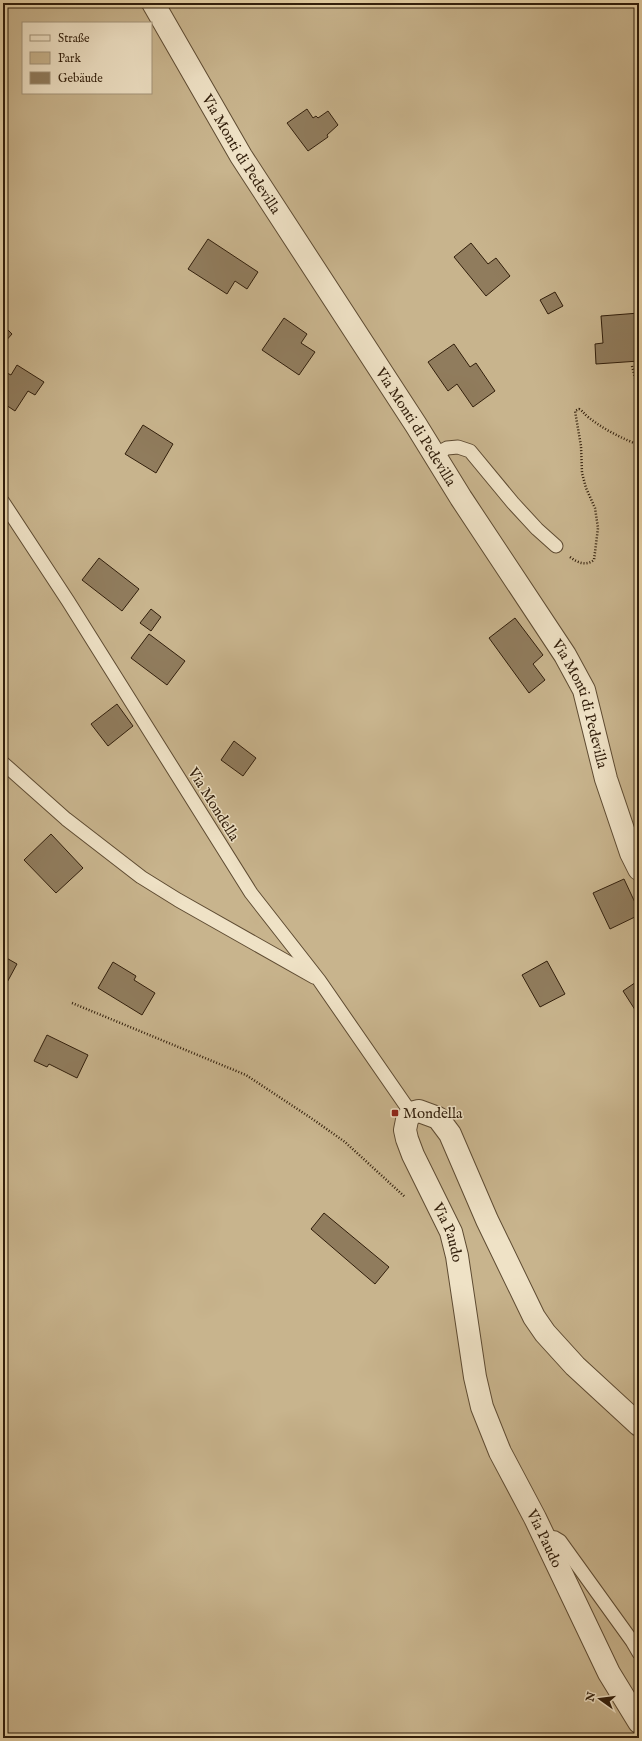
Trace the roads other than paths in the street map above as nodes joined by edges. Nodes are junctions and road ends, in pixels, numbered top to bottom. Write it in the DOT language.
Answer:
graph roads {
  1 [pos="153,3"];
  2 [pos="434,455"];
  3 [pos="3,502"];
  4 [pos="556,546"];
  5 [pos="3,763"];
  6 [pos="639,869"];
  7 [pos="319,980"];
  8 [pos="411,1113"];
  9 [pos="639,1425"];
  10 [pos="543,1536"];
  11 [pos="639,1653"];
  12 [pos="639,1722"];
  1 -- 2 [label="street, Via Monti di Pedevilla"];
  2 -- 4 [label="lane"];
  2 -- 6 [label="street, Via Monti di Pedevilla"];
  3 -- 7 [label="lane, Via Mondella"];
  5 -- 7 [label="lane"];
  7 -- 8 [label="lane, Via Mondella"];
  8 -- 9 [label="street"];
  8 -- 10 [label="street, Via Paudo"];
  10 -- 11 [label="lane"];
  10 -- 12 [label="street, Via Paudo"];
}
